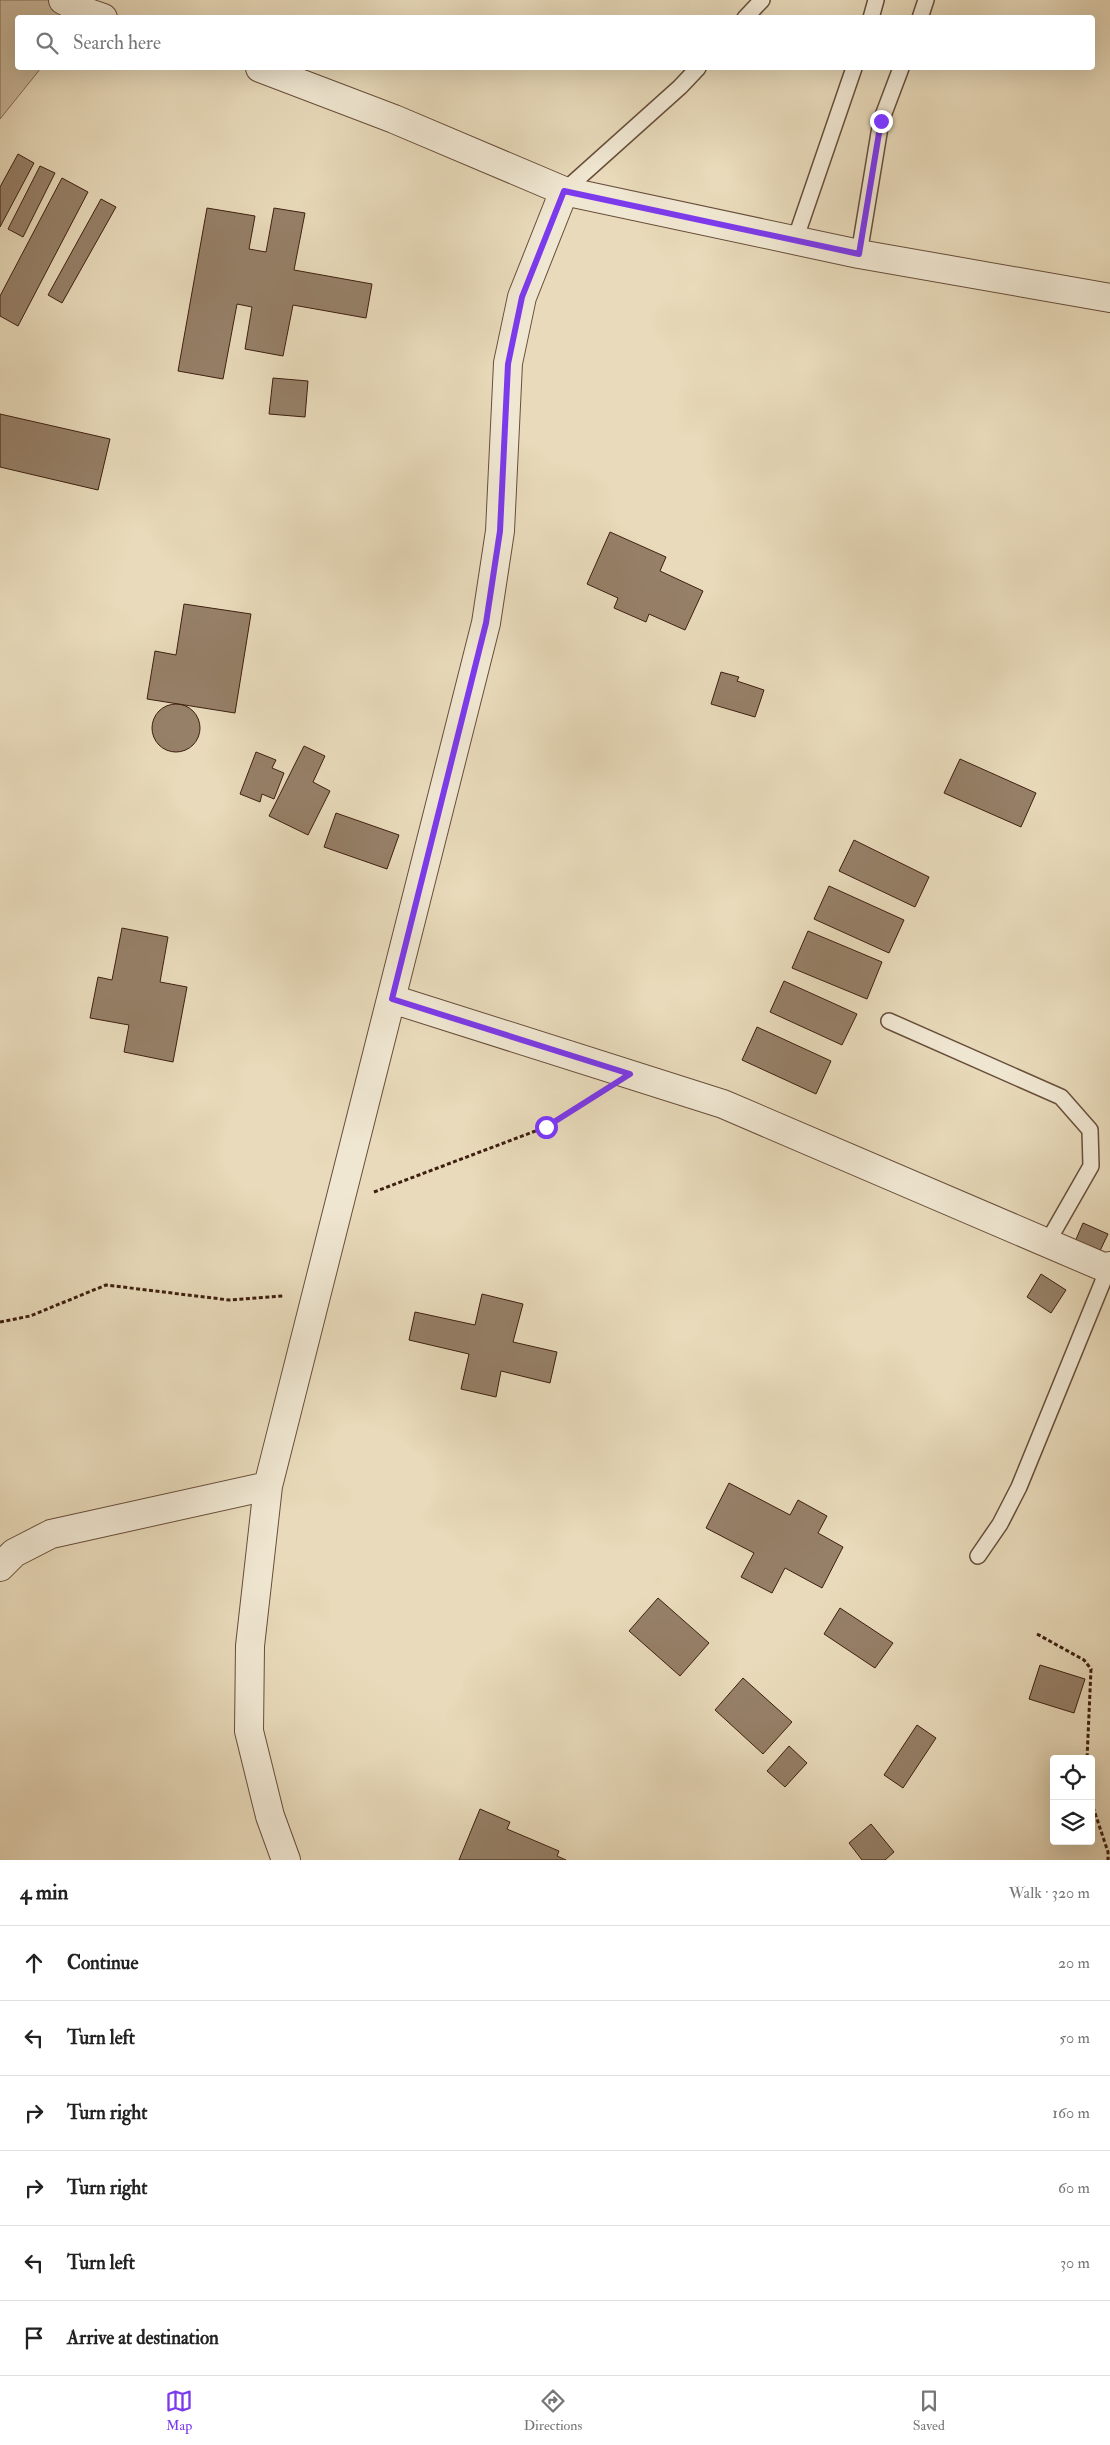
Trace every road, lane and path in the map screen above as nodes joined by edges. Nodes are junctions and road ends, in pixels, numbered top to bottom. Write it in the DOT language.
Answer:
graph roads {
  1 [pos="63,0"];
  2 [pos="762,0"];
  3 [pos="876,0"];
  4 [pos="926,0"];
  5 [pos="94,15"];
  6 [pos="749,15"];
  7 [pos="871,15"];
  8 [pos="921,15"];
  9 [pos="265,70"];
  10 [pos="696,70"];
  11 [pos="853,70"];
  12 [pos="900,70"];
  13 [pos="564,191"];
  14 [pos="795,240"];
  15 [pos="859,254"];
  16 [pos="1110,298"];
  17 [pos="392,999"];
  18 [pos="889,1021"];
  19 [pos="630,1074"];
  20 [pos="339,1206"];
  21 [pos="1047,1243"];
  22 [pos="1109,1268"];
  23 [pos="316,1294"];
  24 [pos="0,1322"];
  25 [pos="268,1486"];
  26 [pos="978,1556"];
  27 [pos="0,1567"];
  28 [pos="1037,1634"];
  29 [pos="1087,1755"];
  30 [pos="1095,1813"];
  31 [pos="286,1860"];
  32 [pos="1108,1860"];
  1 -- 5 [label="street"];
  2 -- 6 [label="lane"];
  3 -- 7 [label="lane"];
  4 -- 8 [label="lane"];
  9 -- 13 [label="street"];
  10 -- 13 [label="lane"];
  11 -- 14 [label="lane"];
  12 -- 15 [label="lane"];
  13 -- 14 [label="street"];
  13 -- 17 [label="street"];
  14 -- 15 [label="street"];
  15 -- 16 [label="street"];
  17 -- 19 [label="street"];
  17 -- 20 [label="street"];
  18 -- 21 [label="lane"];
  19 -- 20 [label="path"];
  19 -- 21 [label="street"];
  20 -- 23 [label="street"];
  21 -- 22 [label="street"];
  22 -- 26 [label="lane"];
  23 -- 24 [label="path"];
  23 -- 25 [label="street"];
  25 -- 27 [label="street"];
  25 -- 31 [label="street"];
  28 -- 29 [label="path"];
  30 -- 32 [label="path"];
}
